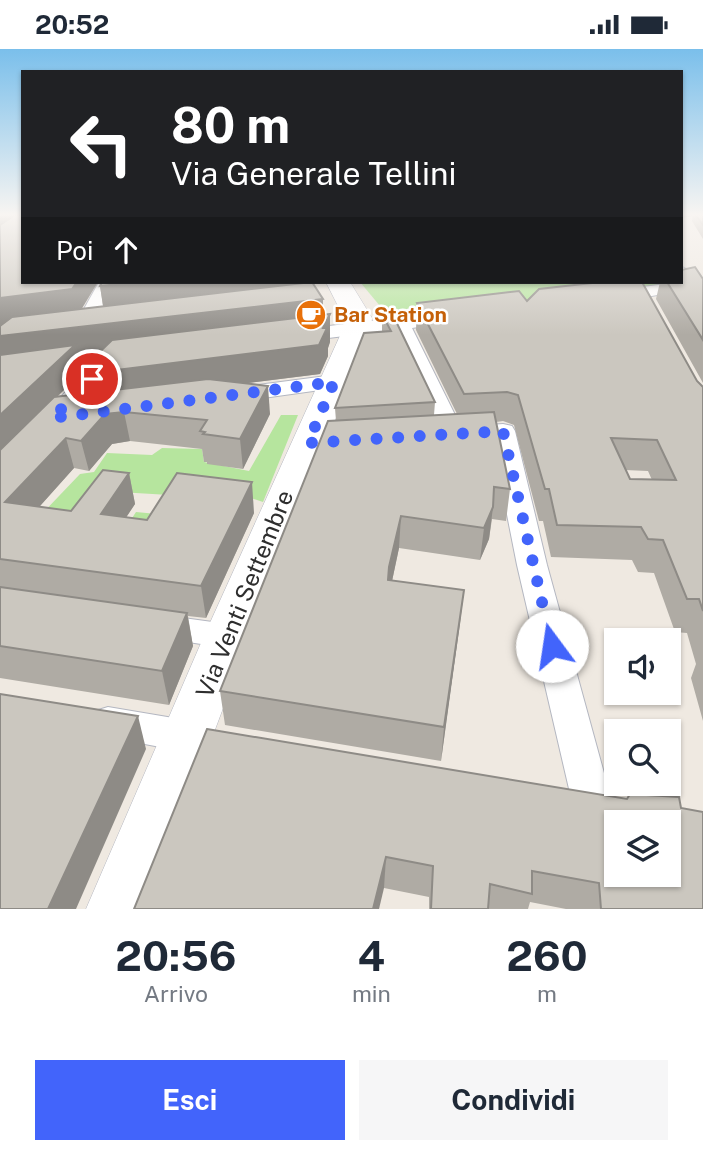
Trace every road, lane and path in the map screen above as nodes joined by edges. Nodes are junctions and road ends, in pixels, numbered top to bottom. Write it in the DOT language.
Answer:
graph roads {
  1 [pos="675,284"];
  2 [pos="105,286"];
  3 [pos="127,288"];
  4 [pos="339,300"];
  5 [pos="589,300"];
  6 [pos="469,315"];
  7 [pos="112,322"];
  8 [pos="400,324"];
  9 [pos="85,325"];
  10 [pos="58,328"];
  11 [pos="275,339"];
  12 [pos="139,356"];
  13 [pos="111,359"];
  14 [pos="0,374"];
  15 [pos="334,382"];
  16 [pos="213,397"];
  17 [pos="93,413"];
  18 [pos="52,418"];
  19 [pos="0,472"];
  20 [pos="120,621"];
  21 [pos="227,636"];
  22 [pos="80,717"];
  23 [pos="207,740"];
  24 [pos="552,799"];
  25 [pos="593,806"];
  26 [pos="620,810"];
  27 [pos="117,909"];
  1 -- 5 [label="street"];
  2 -- 3 [label="street"];
  2 -- 9 [label="street"];
  4 -- 8 [label="street"];
  4 -- 11 [label="street"];
  4 -- 15 [label="main road, Via Venti Settembre"];
  6 -- 8 [label="street"];
  7 -- 9 [label="main road"];
  8 -- 25 [label="street"];
  9 -- 10 [label="main road"];
  12 -- 13 [label="street"];
  13 -- 14 [label="street"];
  13 -- 18 [label="street"];
  15 -- 16 [label="street"];
  15 -- 21 [label="main road, Via Venti Settembre"];
  17 -- 18 [label="street"];
  18 -- 19 [label="street"];
  20 -- 21 [label="street"];
  21 -- 23 [label="main road, Via Venti Settembre"];
  22 -- 23 [label="street"];
  23 -- 27 [label="main road, Via Venti Settembre"];
  24 -- 25 [label="street"];
  25 -- 26 [label="street"];
}
